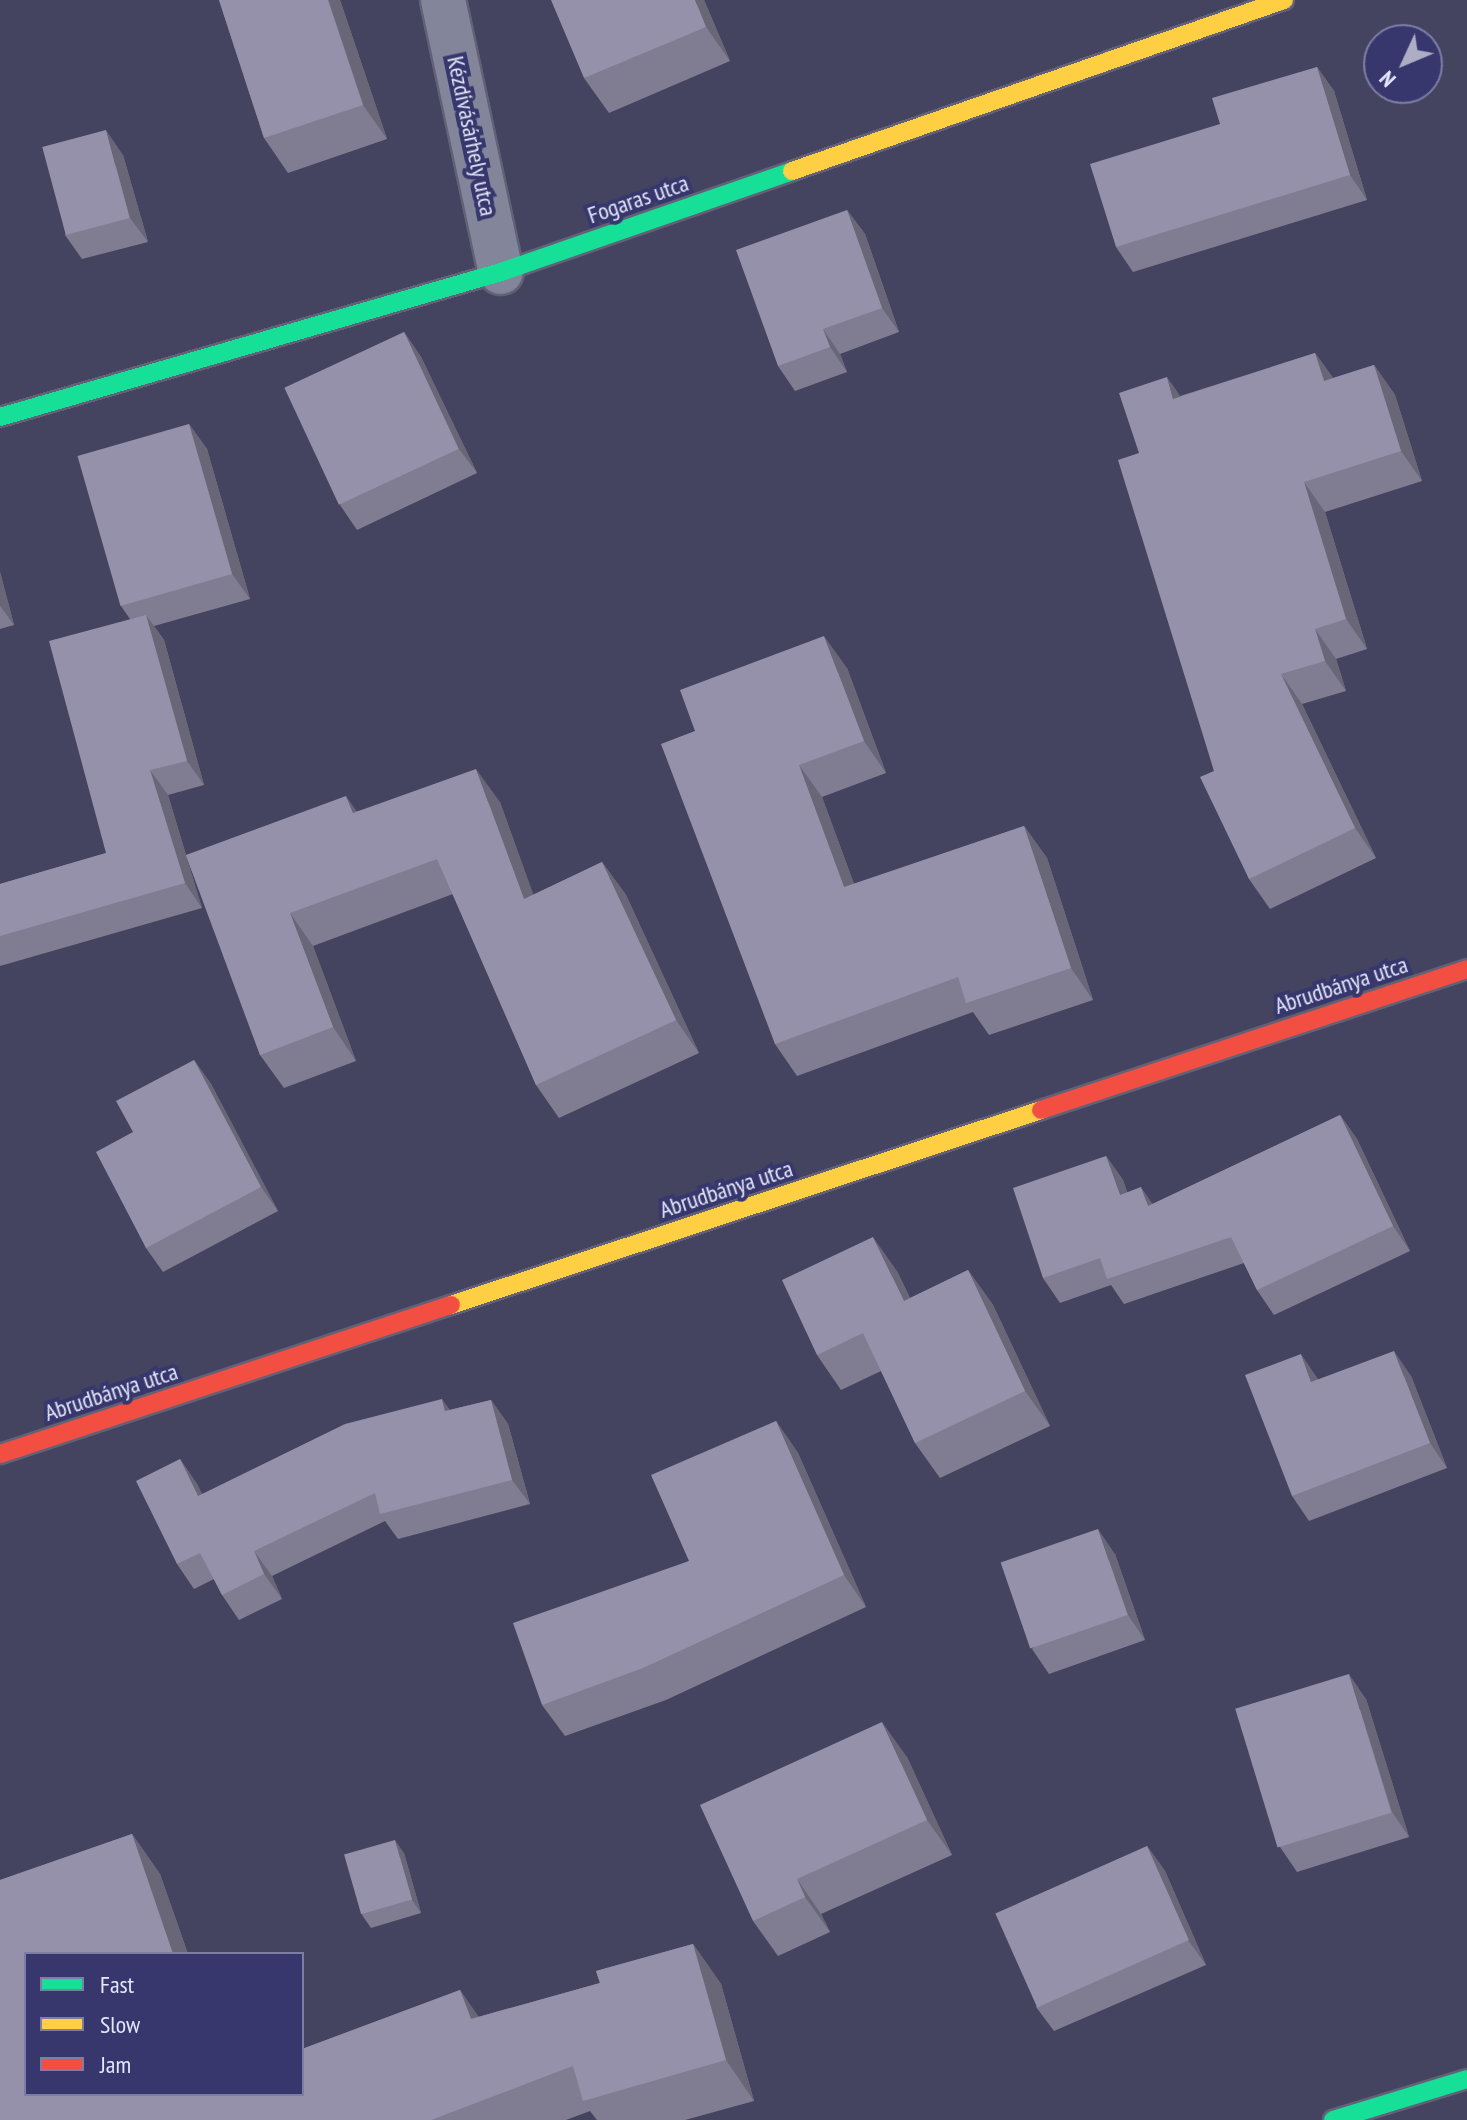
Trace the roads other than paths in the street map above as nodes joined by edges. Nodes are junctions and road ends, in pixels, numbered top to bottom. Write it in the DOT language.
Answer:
graph roads {
  1 [pos="443,0"];
  2 [pos="1284,0"];
  3 [pos="501,272"];
  4 [pos="0,417"];
  5 [pos="1467,969"];
  6 [pos="0,1454"];
  7 [pos="1467,2079"];
  8 [pos="1333,2120"];
  1 -- 3 [label="street, Kézdivásárhely utca"];
  2 -- 3 [label="street, Fogaras utca"];
  3 -- 4 [label="street, Fogaras utca"];
  5 -- 6 [label="street, Abrudbánya utca"];
  7 -- 8 [label="street"];
}
